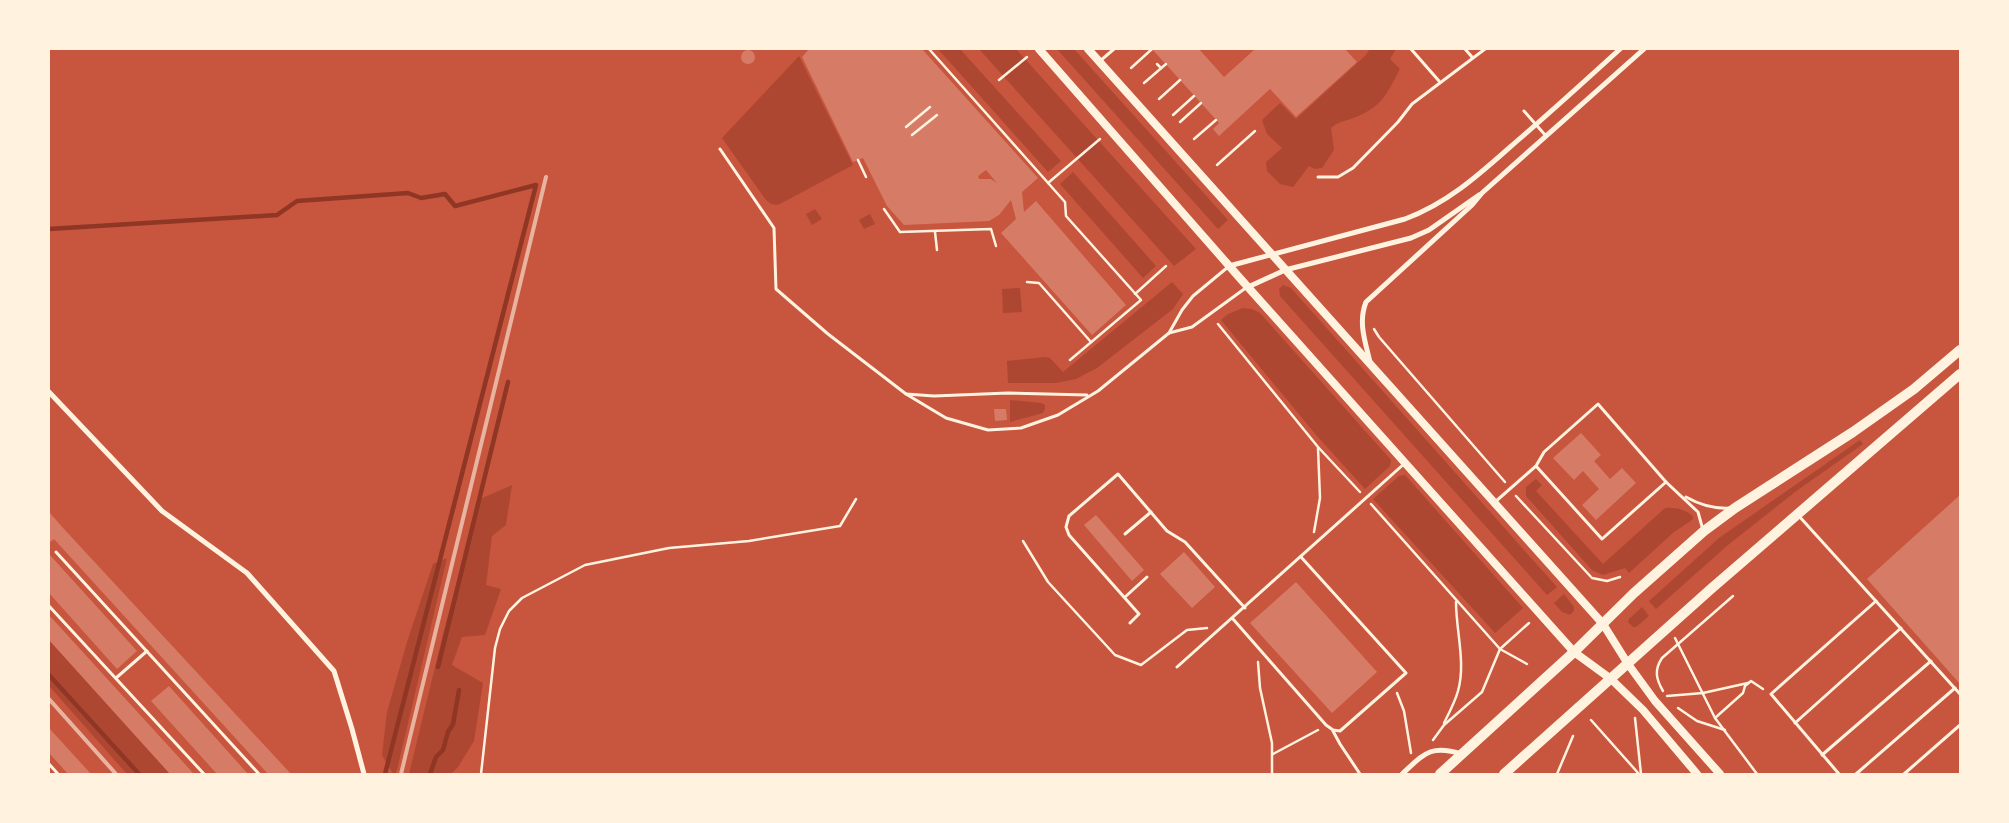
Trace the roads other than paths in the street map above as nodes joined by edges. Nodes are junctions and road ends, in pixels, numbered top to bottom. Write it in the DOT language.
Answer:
graph roads {
  1 [pos="1039,49"];
  2 [pos="1088,49"];
  3 [pos="1114,49"];
  4 [pos="1410,49"];
  5 [pos="1465,49"];
  6 [pos="1485,49"];
  7 [pos="1620,49"];
  8 [pos="1644,49"];
  9 [pos="1472,57"];
  10 [pos="1100,62"];
  11 [pos="1439,81"];
  12 [pos="1524,111"];
  13 [pos="1536,124"];
  14 [pos="1546,136"];
  15 [pos="720,149"];
  16 [pos="1318,177"];
  17 [pos="1482,193"];
  18 [pos="1270,254"];
  19 [pos="1229,266"];
  20 [pos="1286,270"];
  21 [pos="1248,287"];
  22 [pos="1169,333"];
  23 [pos="1960,350"];
  24 [pos="1371,364"];
  25 [pos="1960,374"];
  26 [pos="49,392"];
  27 [pos="906,394"];
  28 [pos="1089,395"];
  29 [pos="1405,463"];
  30 [pos="1536,466"];
  31 [pos="1666,482"];
  32 [pos="1682,495"];
  33 [pos="1495,503"];
  34 [pos="1735,508"];
  35 [pos="1151,512"];
  36 [pos="1798,514"];
  37 [pos="1704,532"];
  38 [pos="1125,534"];
  39 [pos="56,552"];
  40 [pos="1301,557"];
  41 [pos="1147,577"];
  42 [pos="1125,598"];
  43 [pos="1876,601"];
  44 [pos="49,606"];
  45 [pos="1245,608"];
  46 [pos="1233,619"];
  47 [pos="1130,623"];
  48 [pos="1604,624"];
  49 [pos="1901,628"];
  50 [pos="147,651"];
  51 [pos="1574,652"];
  52 [pos="1931,661"];
  53 [pos="1628,664"];
  54 [pos="1177,667"];
  55 [pos="116,678"];
  56 [pos="1611,679"];
  57 [pos="1955,688"];
  58 [pos="1960,694"];
  59 [pos="1795,723"];
  60 [pos="1960,725"];
  61 [pos="1333,730"];
  62 [pos="1462,754"];
  63 [pos="1822,754"];
  64 [pos="49,764"];
  65 [pos="58,774"];
  66 [pos="204,774"];
  67 [pos="259,774"];
  68 [pos="364,774"];
  69 [pos="1360,774"];
  70 [pos="1402,774"];
  71 [pos="1440,774"];
  72 [pos="1504,774"];
  73 [pos="1697,774"];
  74 [pos="1720,774"];
  75 [pos="1839,774"];
  76 [pos="1856,774"];
  77 [pos="1904,774"];
  1 -- 19 [label="street"];
  2 -- 10 [label="street"];
  3 -- 10 [label="lane"];
  4 -- 11 [label="lane"];
  5 -- 9 [label="lane"];
  6 -- 9 [label="lane"];
  7 -- 13 [label="street"];
  8 -- 14 [label="street"];
  9 -- 11 [label="lane"];
  10 -- 18 [label="street"];
  11 -- 16 [label="lane"];
  12 -- 13 [label="lane"];
  13 -- 14 [label="lane"];
  13 -- 18 [label="street"];
  14 -- 17 [label="street"];
  15 -- 27 [label="lane"];
  17 -- 20 [label="street"];
  17 -- 24 [label="street"];
  18 -- 19 [label="street"];
  18 -- 20 [label="street"];
  19 -- 21 [label="street"];
  19 -- 22 [label="lane"];
  20 -- 21 [label="street"];
  20 -- 24 [label="street"];
  21 -- 22 [label="lane"];
  21 -- 29 [label="street"];
  22 -- 28 [label="lane"];
  23 -- 34 [label="main road"];
  24 -- 33 [label="street"];
  25 -- 36 [label="main road"];
  26 -- 68 [label="street"];
  27 -- 28 [label="lane"];
  27 -- 28 [label="lane"];
  29 -- 40 [label="lane"];
  29 -- 51 [label="street"];
  30 -- 31 [label="lane"];
  30 -- 31 [label="lane"];
  30 -- 33 [label="lane"];
  31 -- 32 [label="lane"];
  32 -- 34 [label="lane"];
  32 -- 37 [label="lane"];
  33 -- 48 [label="street"];
  34 -- 37 [label="main road"];
  35 -- 38 [label="lane"];
  35 -- 42 [label="lane"];
  35 -- 45 [label="lane"];
  36 -- 43 [label="lane"];
  36 -- 53 [label="main road"];
  37 -- 48 [label="main road"];
  39 -- 50 [label="lane"];
  40 -- 45 [label="lane"];
  40 -- 61 [label="lane"];
  41 -- 42 [label="lane"];
  42 -- 47 [label="lane"];
  43 -- 49 [label="lane"];
  43 -- 59 [label="lane"];
  44 -- 55 [label="lane"];
  45 -- 46 [label="lane"];
  46 -- 54 [label="lane"];
  46 -- 61 [label="lane"];
  48 -- 51 [label="main road"];
  48 -- 53 [label="street"];
  49 -- 52 [label="lane"];
  49 -- 59 [label="lane"];
  50 -- 55 [label="lane"];
  50 -- 67 [label="lane"];
  51 -- 56 [label="street"];
  51 -- 62 [label="main road"];
  52 -- 57 [label="lane"];
  52 -- 63 [label="lane"];
  53 -- 56 [label="main road"];
  53 -- 74 [label="street"];
  55 -- 66 [label="lane"];
  56 -- 72 [label="main road"];
  56 -- 73 [label="street"];
  57 -- 58 [label="lane"];
  57 -- 76 [label="lane"];
  59 -- 63 [label="lane"];
  60 -- 77 [label="lane"];
  61 -- 69 [label="lane"];
  62 -- 70 [label="street"];
  62 -- 71 [label="main road"];
  63 -- 75 [label="lane"];
  64 -- 65 [label="lane"];
}
